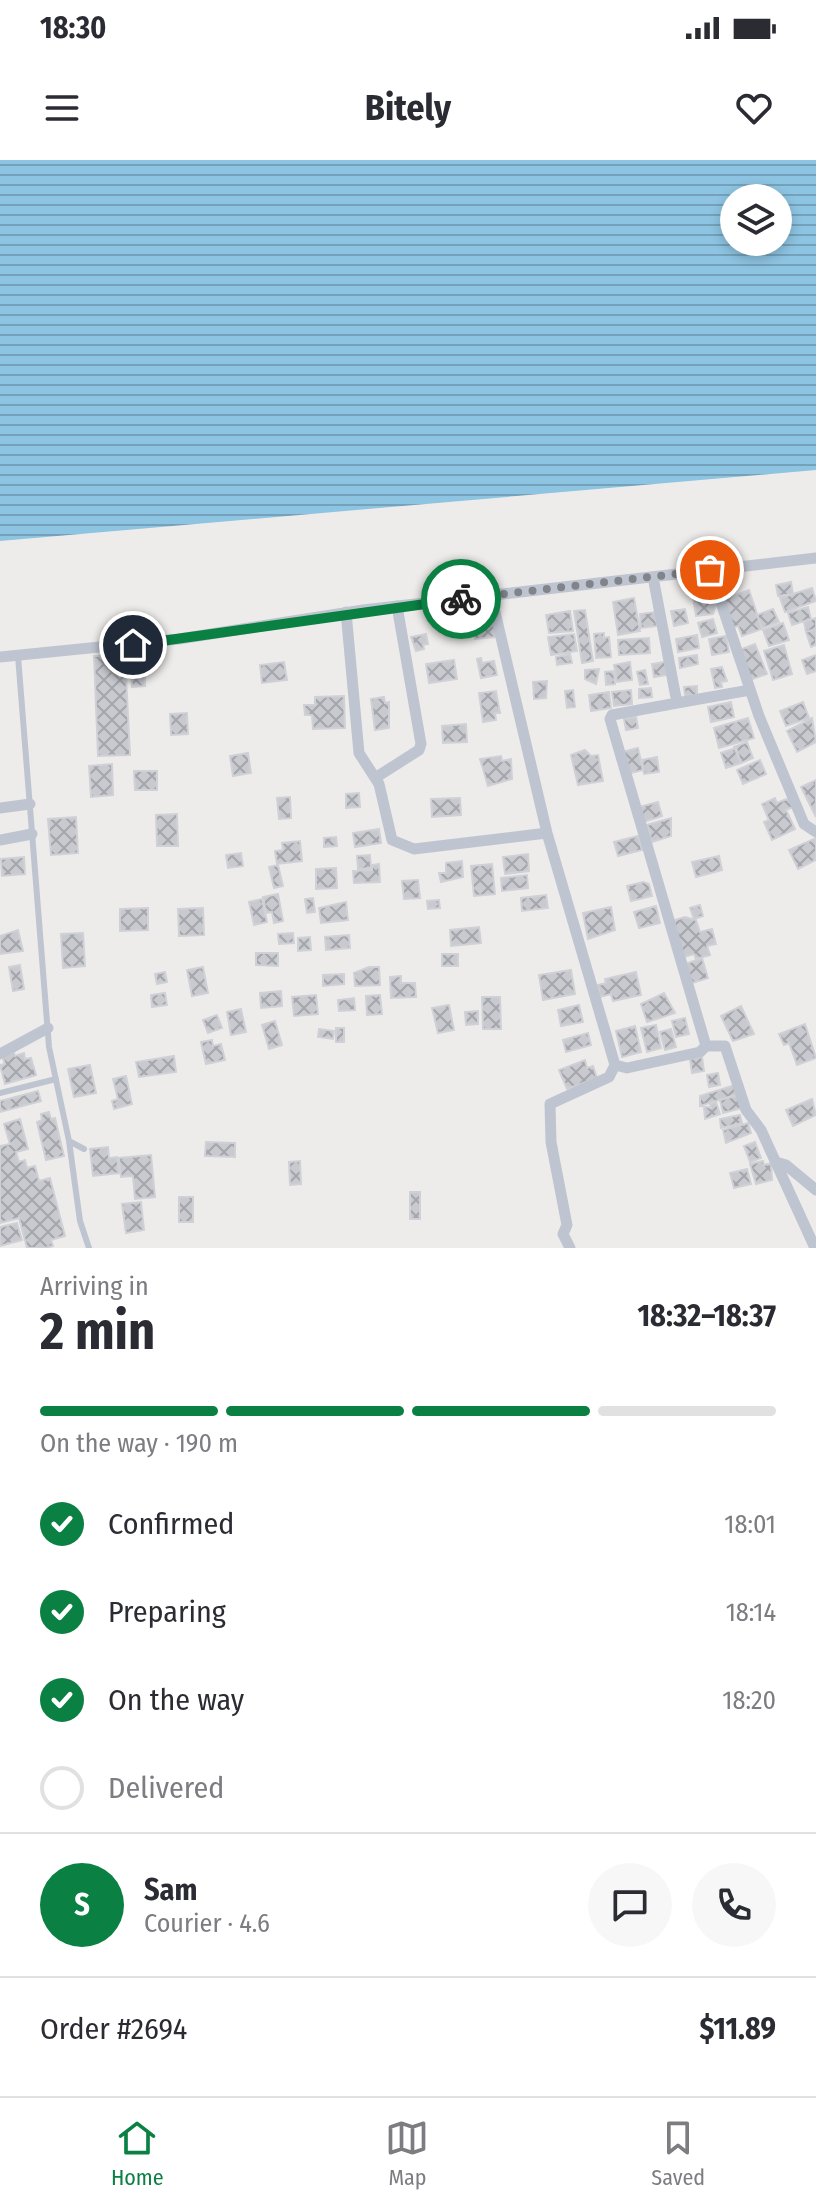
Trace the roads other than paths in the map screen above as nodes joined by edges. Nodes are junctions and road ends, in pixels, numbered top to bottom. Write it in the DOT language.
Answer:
graph roads {
  1 [pos="816,559"];
  2 [pos="710,570"];
  3 [pos="653,577"];
  4 [pos="491,595"];
  5 [pos="397,606"];
  6 [pos="346,612"];
  7 [pos="18,656"];
  8 [pos="0,657"];
  9 [pos="750,690"];
  10 [pos="677,703"];
  11 [pos="375,778"];
  12 [pos="30,804"];
  13 [pos="0,808"];
  14 [pos="816,832"];
  15 [pos="547,833"];
  16 [pos="32,834"];
  17 [pos="0,840"];
  18 [pos="48,1028"];
  19 [pos="706,1046"];
  20 [pos="0,1054"];
  21 [pos="615,1065"];
  22 [pos="56,1079"];
  23 [pos="0,1093"];
  24 [pos="69,1141"];
  25 [pos="84,1149"];
  26 [pos="776,1162"];
  27 [pos="816,1190"];
  28 [pos="89,1248"];
  29 [pos="570,1248"];
  30 [pos="815,1248"];
  1 -- 2 [label="street"];
  2 -- 3 [label="street"];
  2 -- 9 [label="street"];
  3 -- 4 [label="street"];
  3 -- 10 [label="street"];
  4 -- 5 [label="street"];
  4 -- 15 [label="street"];
  5 -- 6 [label="street"];
  5 -- 11 [label="street"];
  6 -- 7 [label="street"];
  6 -- 11 [label="street"];
  7 -- 8 [label="street"];
  7 -- 12 [label="lane"];
  9 -- 10 [label="street"];
  9 -- 14 [label="street"];
  10 -- 19 [label="street"];
  11 -- 15 [label="street"];
  12 -- 13 [label="street"];
  12 -- 16 [label="lane"];
  15 -- 21 [label="street"];
  16 -- 17 [label="street"];
  16 -- 18 [label="lane"];
  18 -- 20 [label="street"];
  18 -- 22 [label="lane"];
  19 -- 21 [label="street"];
  19 -- 26 [label="street"];
  21 -- 29 [label="street"];
  22 -- 23 [label="lane"];
  22 -- 24 [label="lane"];
  24 -- 25 [label="lane"];
  24 -- 28 [label="lane"];
  26 -- 27 [label="street"];
  26 -- 30 [label="street"];
}
